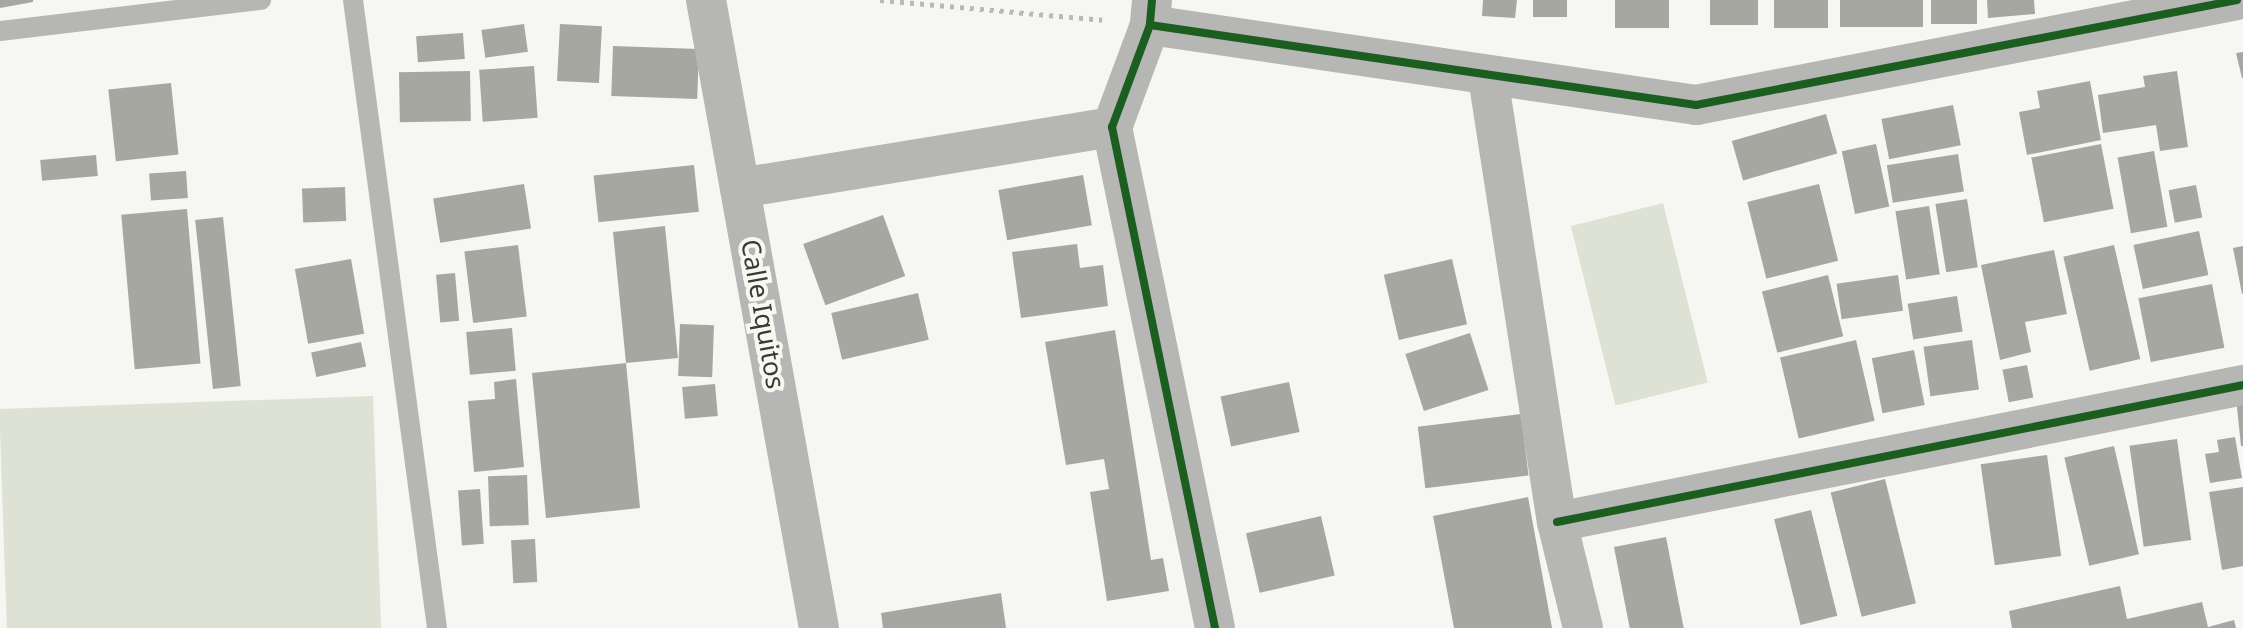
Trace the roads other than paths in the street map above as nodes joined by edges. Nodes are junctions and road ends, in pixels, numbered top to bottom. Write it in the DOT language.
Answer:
graph roads {
  1 [pos="261,0"];
  2 [pos="353,0"];
  3 [pos="706,0"];
  4 [pos="2237,0"];
  5 [pos="1151,12"];
  6 [pos="0,31"];
  7 [pos="1488,77"];
  8 [pos="1112,127"];
  9 [pos="740,188"];
  10 [pos="2243,385"];
  11 [pos="1557,522"];
  12 [pos="437,628"];
  13 [pos="819,628"];
  14 [pos="1215,628"];
  15 [pos="1583,628"];
  1 -- 6 [label="lane"];
  2 -- 12 [label="lane"];
  3 -- 9 [label="street, Calle Iquitos"];
  4 -- 7 [label="street"];
  5 -- 7 [label="street"];
  5 -- 8 [label="street"];
  7 -- 11 [label="street"];
  8 -- 9 [label="street"];
  8 -- 14 [label="street"];
  9 -- 13 [label="street, Calle Iquitos"];
  10 -- 11 [label="street"];
  11 -- 15 [label="street"];
}
